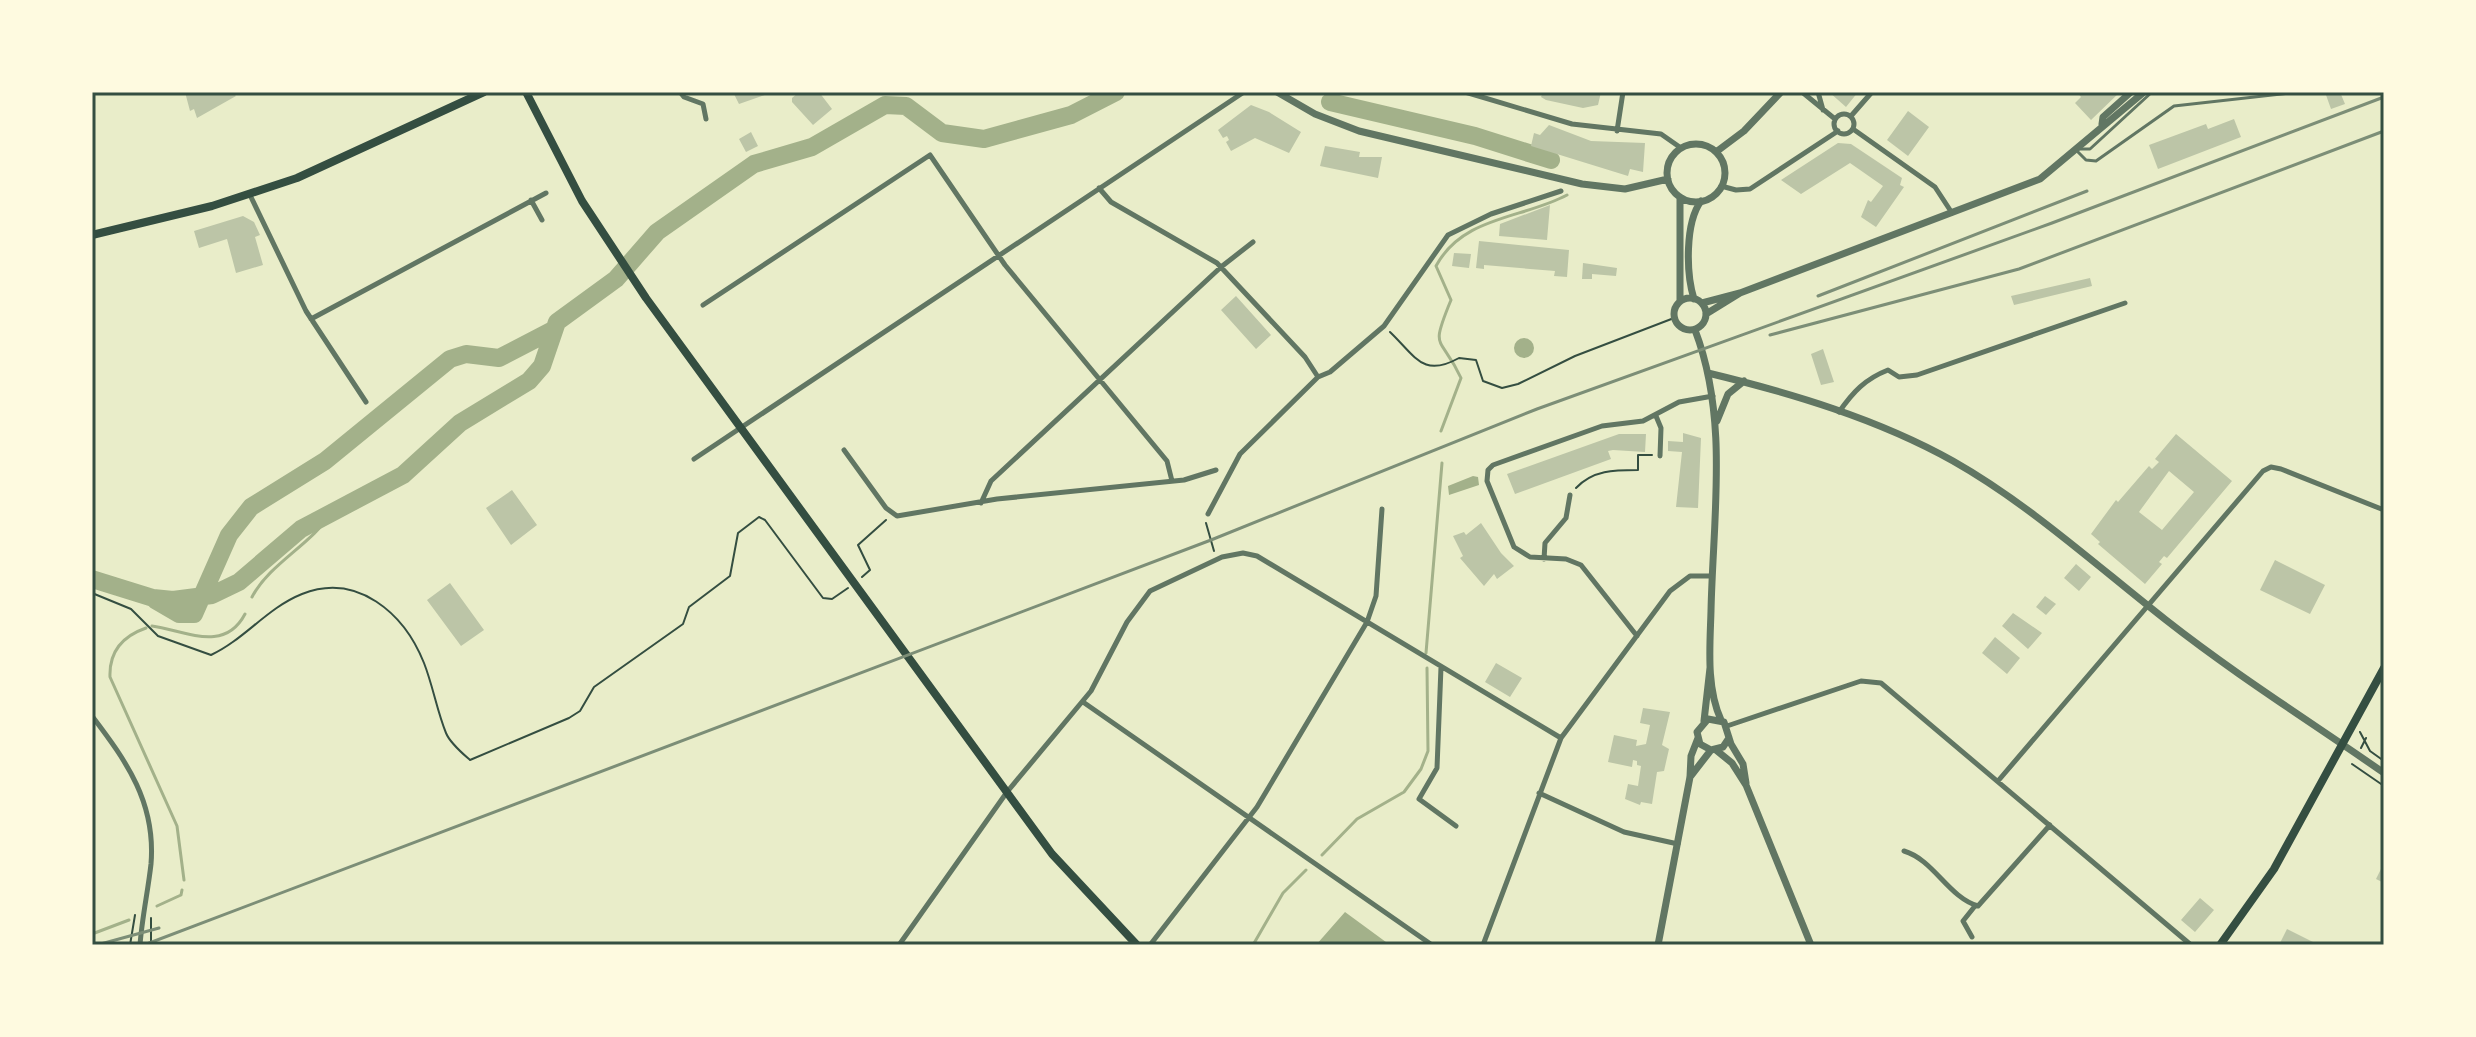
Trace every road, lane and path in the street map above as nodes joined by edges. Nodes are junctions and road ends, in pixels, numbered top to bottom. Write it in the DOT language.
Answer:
graph roads {
  1 [pos="484,92"];
  2 [pos="526,92"];
  3 [pos="680,92"];
  4 [pos="1244,92"];
  5 [pos="1277,92"];
  6 [pos="1465,92"];
  7 [pos="1623,92"];
  8 [pos="1781,92"];
  9 [pos="1802,92"];
  10 [pos="1818,92"];
  11 [pos="1872,92"];
  12 [pos="2131,92"];
  13 [pos="2144,92"];
  14 [pos="2152,92"];
  15 [pos="2300,92"];
  16 [pos="1823,110"];
  17 [pos="1851,116"];
  18 [pos="706,119"];
  19 [pos="1836,119"];
  20 [pos="2102,124"];
  21 [pos="1853,129"];
  22 [pos="1617,131"];
  23 [pos="1838,131"];
  24 [pos="1681,148"];
  25 [pos="2075,149"];
  26 [pos="1716,152"];
  27 [pos="1668,179"];
  28 [pos="1721,186"];
  29 [pos="1099,188"];
  30 [pos="1561,191"];
  31 [pos="546,193"];
  32 [pos="250,195"];
  33 [pos="1680,197"];
  34 [pos="531,200"];
  35 [pos="1701,201"];
  36 [pos="1952,213"];
  37 [pos="542,220"];
  38 [pos="92,235"];
  39 [pos="1253,242"];
  40 [pos="998,255"];
  41 [pos="1221,267"];
  42 [pos="1740,293"];
  43 [pos="1680,301"];
  44 [pos="1698,301"];
  45 [pos="2125,303"];
  46 [pos="703,305"];
  47 [pos="1706,314"];
  48 [pos="1674,318"];
  49 [pos="311,319"];
  50 [pos="1384,326"];
  51 [pos="1695,330"];
  52 [pos="1708,373"];
  53 [pos="1318,377"];
  54 [pos="1100,380"];
  55 [pos="1744,381"];
  56 [pos="1713,396"];
  57 [pos="366,402"];
  58 [pos="1839,412"];
  59 [pos="1656,416"];
  60 [pos="1716,423"];
  61 [pos="742,429"];
  62 [pos="844,450"];
  63 [pos="1660,456"];
  64 [pos="694,459"];
  65 [pos="1216,470"];
  66 [pos="1172,481"];
  67 [pos="1570,495"];
  68 [pos="981,503"];
  69 [pos="1382,509"];
  70 [pos="2384,510"];
  71 [pos="893,514"];
  72 [pos="1208,514"];
  73 [pos="1217,559"];
  74 [pos="1544,559"];
  75 [pos="869,573"];
  76 [pos="1712,576"];
  77 [pos="92,593"];
  78 [pos="839,594"];
  79 [pos="2148,606"];
  80 [pos="1367,622"];
  81 [pos="1637,636"];
  82 [pos="1441,667"];
  83 [pos="1710,668"];
  84 [pos="2384,668"];
  85 [pos="1083,702"];
  86 [pos="92,716"];
  87 [pos="1704,721"];
  88 [pos="1724,723"];
  89 [pos="2359,731"];
  90 [pos="1561,738"];
  91 [pos="1698,738"];
  92 [pos="1729,738"];
  93 [pos="2342,745"];
  94 [pos="1714,750"];
  95 [pos="2384,761"];
  96 [pos="2352,765"];
  97 [pos="2384,773"];
  98 [pos="1690,777"];
  99 [pos="1998,781"];
  100 [pos="1746,785"];
  101 [pos="2384,786"];
  102 [pos="1007,792"];
  103 [pos="1539,793"];
  104 [pos="1249,817"];
  105 [pos="2050,825"];
  106 [pos="1456,826"];
  107 [pos="1678,844"];
  108 [pos="1904,851"];
  109 [pos="150,876"];
  110 [pos="142,879"];
  111 [pos="1975,906"];
  112 [pos="136,911"];
  113 [pos="151,914"];
  114 [pos="1972,937"];
  115 [pos="130,945"];
  116 [pos="140,945"];
  117 [pos="151,945"];
  118 [pos="899,945"];
  119 [pos="1137,945"];
  120 [pos="1150,945"];
  121 [pos="1432,945"];
  122 [pos="1483,945"];
  123 [pos="1658,945"];
  124 [pos="1811,945"];
  125 [pos="2191,945"];
  126 [pos="2220,945"];
  1 -- 32 [label="main road"];
  2 -- 61 [label="main road"];
  3 -- 18 [label="street"];
  4 -- 29 [label="street"];
  5 -- 27 [label="street"];
  6 -- 22 [label="street"];
  7 -- 22 [label="street"];
  8 -- 26 [label="street"];
  9 -- 16 [label="street"];
  10 -- 16 [label="street"];
  11 -- 17 [label="street"];
  12 -- 20 [label="street"];
  13 -- 20 [label="street"];
  14 -- 25 [label="lane"];
  15 -- 25 [label="lane"];
  16 -- 19 [label="street"];
  17 -- 19 [label="street"];
  17 -- 21 [label="street"];
  19 -- 23 [label="street"];
  20 -- 25 [label="street"];
  21 -- 23 [label="street"];
  21 -- 36 [label="street"];
  22 -- 24 [label="street"];
  23 -- 28 [label="street"];
  24 -- 26 [label="street"];
  24 -- 27 [label="street"];
  25 -- 36 [label="street"];
  26 -- 28 [label="street"];
  27 -- 33 [label="street"];
  28 -- 35 [label="street"];
  29 -- 40 [label="street"];
  29 -- 41 [label="street"];
  30 -- 50 [label="street"];
  31 -- 34 [label="street"];
  32 -- 38 [label="main road"];
  32 -- 49 [label="street"];
  33 -- 35 [label="street"];
  33 -- 43 [label="street"];
  34 -- 37 [label="street"];
  34 -- 49 [label="street"];
  35 -- 44 [label="street"];
  36 -- 42 [label="street"];
  39 -- 41 [label="street"];
  40 -- 46 [label="street"];
  40 -- 54 [label="street"];
  40 -- 61 [label="street"];
  41 -- 53 [label="street"];
  41 -- 54 [label="street"];
  42 -- 44 [label="street"];
  42 -- 47 [label="street"];
  43 -- 44 [label="street"];
  43 -- 48 [label="street"];
  44 -- 47 [label="street"];
  45 -- 58 [label="street"];
  47 -- 51 [label="street"];
  48 -- 50 [label="path"];
  48 -- 51 [label="street"];
  49 -- 57 [label="street"];
  50 -- 53 [label="street"];
  51 -- 52 [label="street"];
  52 -- 55 [label="street"];
  52 -- 56 [label="street"];
  53 -- 72 [label="street"];
  54 -- 66 [label="street"];
  54 -- 68 [label="street"];
  55 -- 58 [label="street"];
  55 -- 60 [label="street"];
  56 -- 59 [label="street"];
  56 -- 60 [label="street"];
  58 -- 79 [label="street"];
  59 -- 63 [label="street"];
  59 -- 74 [label="street"];
  60 -- 76 [label="street"];
  61 -- 64 [label="street"];
  61 -- 102 [label="main road"];
  62 -- 71 [label="street"];
  63 -- 67 [label="path"];
  65 -- 66 [label="street"];
  66 -- 68 [label="street"];
  67 -- 74 [label="street"];
  68 -- 71 [label="street"];
  69 -- 80 [label="street"];
  70 -- 79 [label="street"];
  71 -- 75 [label="path"];
  72 -- 73 [label="path"];
  73 -- 80 [label="street"];
  73 -- 85 [label="street"];
  74 -- 81 [label="street"];
  76 -- 81 [label="street"];
  76 -- 83 [label="street"];
  77 -- 78 [label="path"];
  79 -- 93 [label="street"];
  79 -- 99 [label="street"];
  80 -- 82 [label="street"];
  80 -- 104 [label="street"];
  81 -- 90 [label="street"];
  82 -- 90 [label="street"];
  82 -- 106 [label="street"];
  83 -- 87 [label="street"];
  83 -- 88 [label="street"];
  84 -- 93 [label="main road"];
  85 -- 102 [label="street"];
  85 -- 104 [label="street"];
  86 -- 109 [label="street"];
  87 -- 88 [label="street"];
  87 -- 91 [label="street"];
  88 -- 92 [label="street"];
  88 -- 99 [label="street"];
  89 -- 95 [label="path"];
  90 -- 103 [label="street"];
  91 -- 94 [label="street"];
  91 -- 98 [label="street"];
  92 -- 94 [label="street"];
  92 -- 100 [label="street"];
  93 -- 97 [label="street"];
  93 -- 126 [label="main road"];
  94 -- 98 [label="street"];
  94 -- 100 [label="street"];
  96 -- 101 [label="path"];
  98 -- 107 [label="street"];
  99 -- 105 [label="street"];
  100 -- 124 [label="street"];
  102 -- 118 [label="street"];
  102 -- 119 [label="main road"];
  103 -- 107 [label="street"];
  103 -- 122 [label="street"];
  104 -- 120 [label="street"];
  104 -- 121 [label="street"];
  105 -- 111 [label="street"];
  105 -- 125 [label="street"];
  107 -- 123 [label="street"];
  108 -- 111 [label="street"];
  109 -- 110 [label="lane"];
  109 -- 116 [label="street"];
  111 -- 114 [label="street"];
  112 -- 115 [label="path"];
  113 -- 117 [label="path"];
}
